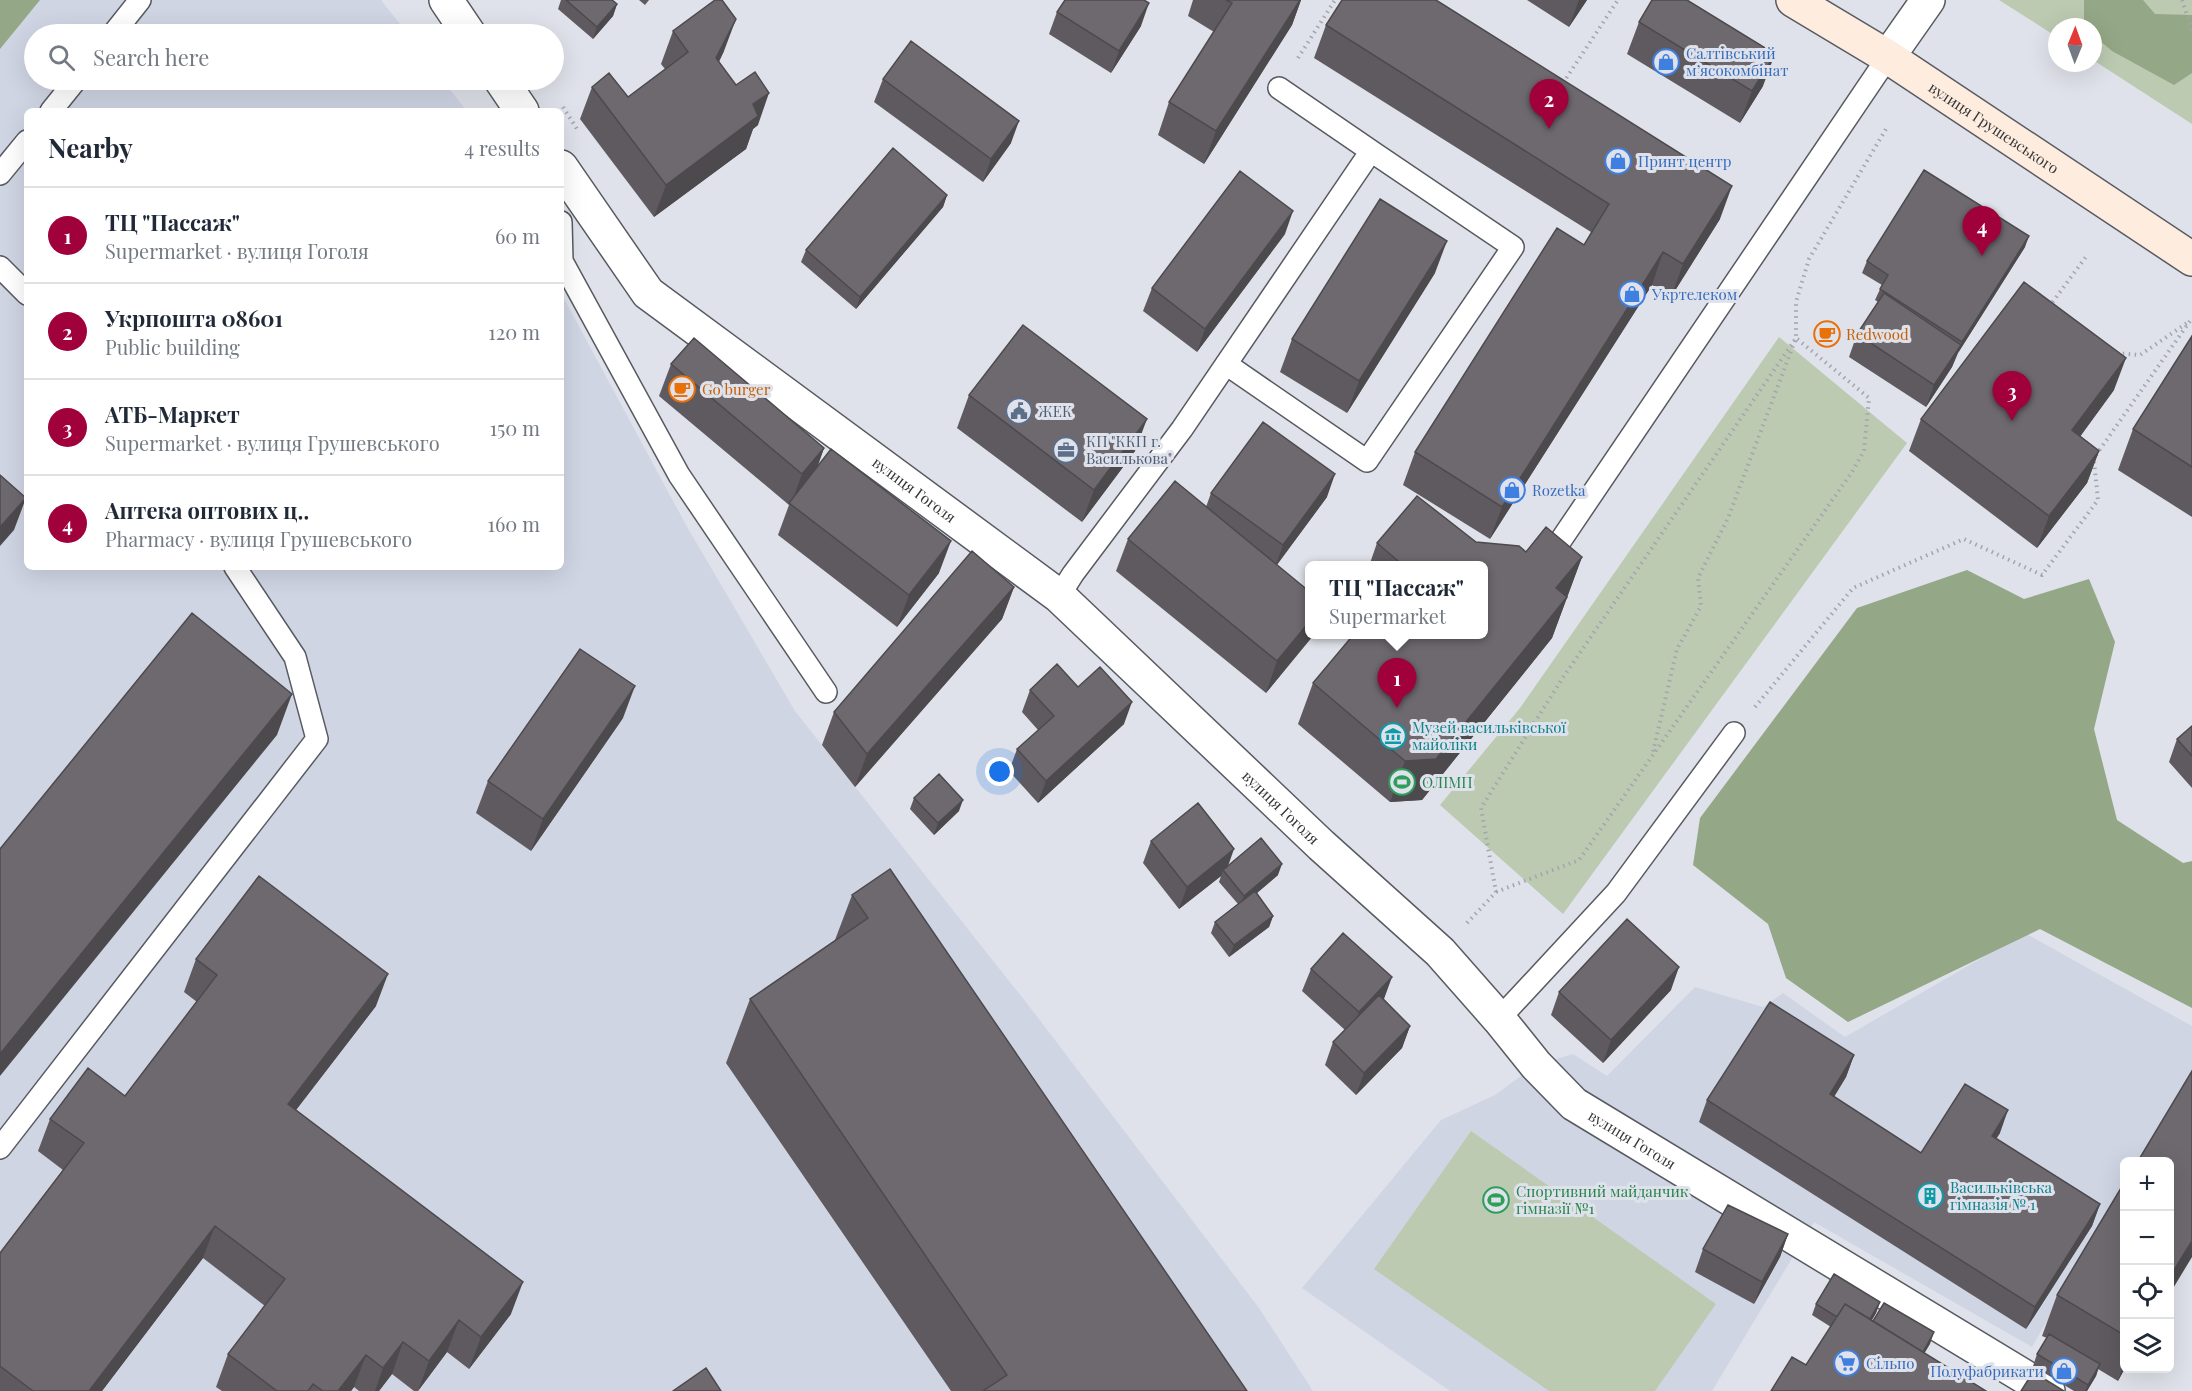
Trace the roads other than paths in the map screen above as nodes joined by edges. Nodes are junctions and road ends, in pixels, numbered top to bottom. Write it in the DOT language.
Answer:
graph roads {
  1 [pos="141,0"];
  2 [pos="446,0"];
  3 [pos="1793,0"];
  4 [pos="1928,0"];
  5 [pos="121,24"];
  6 [pos="463,24"];
  7 [pos="1888,57"];
  8 [pos="1279,88"];
  9 [pos="68,90"];
  10 [pos="508,90"];
  11 [pos="53,108"];
  12 [pos="520,108"];
  13 [pos="24,145"];
  14 [pos="1371,151"];
  15 [pos="564,171"];
  16 [pos="0,174"];
  17 [pos="2192,259"];
  18 [pos="564,265"];
  19 [pos="0,267"];
  20 [pos="24,291"];
  21 [pos="1226,364"];
  22 [pos="1561,540"];
  23 [pos="237,570"];
  24 [pos="1059,596"];
  25 [pos="826,692"];
  26 [pos="1734,733"];
  27 [pos="1499,1019"];
  28 [pos="0,1148"];
  29 [pos="2048,1391"];
  1 -- 5 [label="lane"];
  2 -- 6 [label="street"];
  3 -- 7 [label="main road, вулиця Грушевського"];
  4 -- 7 [label="street"];
  7 -- 17 [label="main road, вулиця Грушевського"];
  7 -- 22 [label="lane"];
  8 -- 14 [label="lane"];
  9 -- 11 [label="lane"];
  10 -- 12 [label="street"];
  13 -- 16 [label="lane"];
  14 -- 21 [label="lane"];
  14 -- 21 [label="lane"];
  15 -- 24 [label="street, вулиця Гоголя"];
  18 -- 25 [label="lane"];
  19 -- 20 [label="lane"];
  21 -- 24 [label="lane"];
  23 -- 28 [label="lane"];
  24 -- 27 [label="street, вулиця Гоголя"];
  26 -- 27 [label="lane"];
  27 -- 29 [label="street, вулиця Гоголя"];
}
